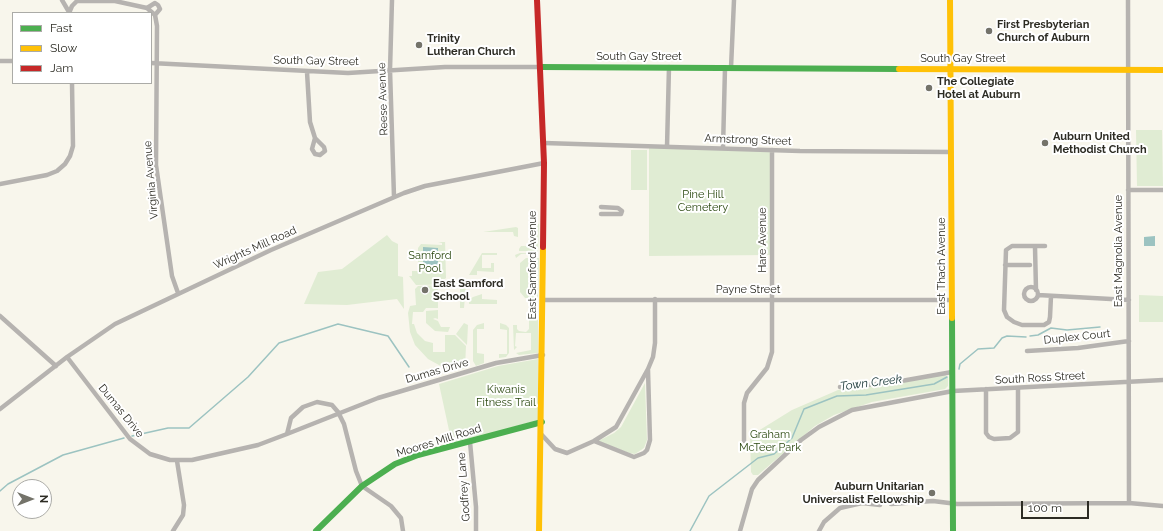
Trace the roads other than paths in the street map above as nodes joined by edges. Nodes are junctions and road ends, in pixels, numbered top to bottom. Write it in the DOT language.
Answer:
graph roads {
  1 [pos="62,0"];
  2 [pos="392,0"];
  3 [pos="537,0"];
  4 [pos="734,0"];
  5 [pos="950,0"];
  6 [pos="1128,0"];
  7 [pos="77,1"];
  8 [pos="147,8"];
  9 [pos="68,12"];
  10 [pos="70,12"];
  11 [pos="152,12"];
  12 [pos="152,12"];
  13 [pos="155,15"];
  14 [pos="0,61"];
  15 [pos="12,61"];
  16 [pos="153,63"];
  17 [pos="540,67"];
  18 [pos="669,67"];
  19 [pos="728,68"];
  20 [pos="951,69"];
  21 [pos="390,70"];
  22 [pos="1128,70"];
  23 [pos="1163,70"];
  24 [pos="307,72"];
  25 [pos="72,84"];
  26 [pos="315,138"];
  27 [pos="544,143"];
  28 [pos="667,147"];
  29 [pos="723,148"];
  30 [pos="772,150"];
  31 [pos="951,152"];
  32 [pos="544,163"];
  33 [pos="0,184"];
  34 [pos="1128,190"];
  35 [pos="1163,190"];
  36 [pos="394,197"];
  37 [pos="600,207"];
  38 [pos="600,214"];
  39 [pos="1045,246"];
  40 [pos="1035,247"];
  41 [pos="1005,265"];
  42 [pos="1030,265"];
  43 [pos="1036,290"];
  44 [pos="178,293"];
  45 [pos="1038,295"];
  46 [pos="1051,296"];
  47 [pos="655,299"];
  48 [pos="771,299"];
  49 [pos="543,300"];
  50 [pos="952,300"];
  51 [pos="1129,300"];
  52 [pos="0,316"];
  53 [pos="1129,341"];
  54 [pos="1027,351"];
  55 [pos="543,355"];
  56 [pos="67,357"];
  57 [pos="56,366"];
  58 [pos="648,369"];
  59 [pos="952,372"];
  60 [pos="1163,380"];
  61 [pos="1129,382"];
  62 [pos="840,387"];
  63 [pos="1018,388"];
  64 [pos="986,389"];
  65 [pos="953,391"];
  66 [pos="0,409"];
  67 [pos="338,412"];
  68 [pos="542,422"];
  69 [pos="287,434"];
  70 [pos="541,434"];
  71 [pos="594,441"];
  72 [pos="744,441"];
  73 [pos="470,442"];
  74 [pos="177,461"];
  75 [pos="362,486"];
  76 [pos="953,503"];
  77 [pos="1129,503"];
  78 [pos="890,504"];
  79 [pos="880,505"];
  80 [pos="1163,506"];
  81 [pos="172,531"];
  82 [pos="316,531"];
  83 [pos="403,531"];
  84 [pos="476,531"];
  85 [pos="539,531"];
  86 [pos="740,531"];
  87 [pos="819,531"];
  88 [pos="954,531"];
  1 -- 9 [label="street"];
  2 -- 21 [label="street, Reese Avenue"];
  3 -- 17 [label="street, East Samford Avenue"];
  4 -- 19 [label="street"];
  5 -- 20 [label="street, East Thach Avenue"];
  6 -- 22 [label="street, East Magnolia Avenue"];
  7 -- 8 [label="street"];
  7 -- 10 [label="street"];
  8 -- 12 [label="street"];
  8 -- 13 [label="street, Virginia Avenue"];
  11 -- 13 [label="street"];
  13 -- 16 [label="street, Virginia Avenue"];
  14 -- 15 [label="street"];
  16 -- 24 [label="street, South Gay Street"];
  16 -- 44 [label="street, Virginia Avenue"];
  17 -- 18 [label="street, South Gay Street"];
  17 -- 21 [label="street, South Gay Street"];
  17 -- 27 [label="street, East Samford Avenue"];
  18 -- 19 [label="street, South Gay Street"];
  18 -- 28 [label="street"];
  19 -- 20 [label="street, South Gay Street"];
  19 -- 29 [label="street"];
  20 -- 22 [label="street, South Gay Street"];
  20 -- 31 [label="street, East Thach Avenue"];
  21 -- 24 [label="street, South Gay Street"];
  21 -- 36 [label="street, Reese Avenue"];
  22 -- 23 [label="street, South Gay Street"];
  22 -- 34 [label="street, East Magnolia Avenue"];
  24 -- 26 [label="street"];
  25 -- 33 [label="street"];
  27 -- 28 [label="street, Armstrong Street"];
  27 -- 32 [label="street, East Samford Avenue"];
  28 -- 29 [label="street, Armstrong Street"];
  29 -- 30 [label="street, Armstrong Street"];
  30 -- 31 [label="street, Armstrong Street"];
  30 -- 48 [label="street, Hare Avenue"];
  31 -- 50 [label="street, East Thach Avenue"];
  32 -- 36 [label="street, Wrights Mill Road"];
  32 -- 49 [label="street, East Samford Avenue"];
  34 -- 35 [label="street"];
  34 -- 51 [label="street, East Magnolia Avenue"];
  36 -- 44 [label="street, Wrights Mill Road"];
  37 -- 38 [label="street"];
  39 -- 40 [label="street"];
  40 -- 41 [label="street"];
  40 -- 43 [label="street"];
  41 -- 42 [label="street"];
  41 -- 46 [label="street"];
  43 -- 45 [label="street"];
  43 -- 45 [label="street"];
  44 -- 56 [label="street, Wrights Mill Road"];
  45 -- 46 [label="street"];
  46 -- 51 [label="street"];
  47 -- 48 [label="street, Payne Street"];
  47 -- 49 [label="street, Payne Street"];
  47 -- 58 [label="street"];
  48 -- 50 [label="street, Payne Street"];
  48 -- 72 [label="street, Hare Avenue"];
  49 -- 55 [label="street, East Samford Avenue"];
  50 -- 59 [label="street, East Thach Avenue"];
  51 -- 53 [label="street, East Magnolia Avenue"];
  52 -- 57 [label="street"];
  53 -- 54 [label="street, Duplex Court"];
  53 -- 61 [label="street, East Magnolia Avenue"];
  55 -- 67 [label="street, Dumas Drive"];
  55 -- 68 [label="street, East Samford Avenue"];
  56 -- 57 [label="street, Wrights Mill Road"];
  56 -- 74 [label="street, Dumas Drive"];
  57 -- 66 [label="street, Wrights Mill Road"];
  58 -- 71 [label="street"];
  58 -- 71 [label="street"];
  59 -- 62 [label="street"];
  59 -- 65 [label="street, East Thach Avenue"];
  60 -- 61 [label="street, South Ross Street"];
  61 -- 63 [label="street, South Ross Street"];
  61 -- 77 [label="street, East Magnolia Avenue"];
  63 -- 64 [label="street, South Ross Street"];
  63 -- 64 [label="street"];
  64 -- 65 [label="street, South Ross Street"];
  65 -- 76 [label="street, East Thach Avenue"];
  65 -- 86 [label="street, South Ross Street"];
  67 -- 69 [label="street, Dumas Drive"];
  67 -- 69 [label="street"];
  67 -- 75 [label="street"];
  68 -- 70 [label="street, East Samford Avenue"];
  68 -- 73 [label="street, Moores Mill Road"];
  69 -- 74 [label="street, Dumas Drive"];
  70 -- 71 [label="street"];
  70 -- 85 [label="street, East Samford Avenue"];
  73 -- 75 [label="street, Moores Mill Road"];
  73 -- 84 [label="street, Godfrey Lane"];
  74 -- 81 [label="street"];
  75 -- 82 [label="street, Moores Mill Road"];
  75 -- 83 [label="street"];
  76 -- 77 [label="street"];
  76 -- 78 [label="street"];
  76 -- 88 [label="street, East Thach Avenue"];
  77 -- 80 [label="street"];
  79 -- 87 [label="street"];
}
